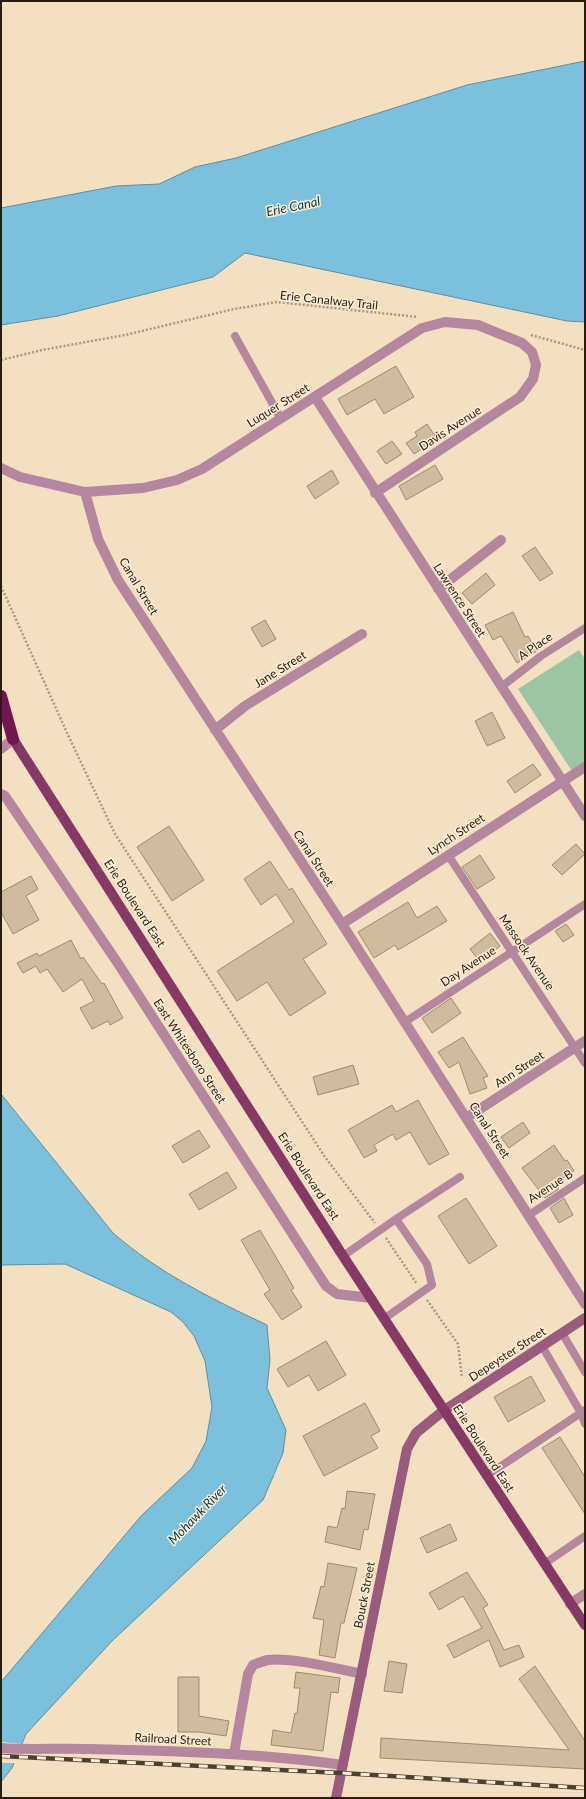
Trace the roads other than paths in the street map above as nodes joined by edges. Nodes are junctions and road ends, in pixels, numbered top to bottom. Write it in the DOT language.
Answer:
graph roads {
  1 [pos="235,336"];
  2 [pos="533,379"];
  3 [pos="315,398"];
  4 [pos="281,419"];
  5 [pos="1,468"];
  6 [pos="84,492"];
  7 [pos="375,493"];
  8 [pos="501,540"];
  9 [pos="438,589"];
  10 [pos="585,628"];
  11 [pos="362,634"];
  12 [pos="501,687"];
  13 [pos="1,696"];
  14 [pos="1,730"];
  15 [pos="215,730"];
  16 [pos="13,739"];
  17 [pos="1,749"];
  18 [pos="585,767"];
  19 [pos="563,781"];
  20 [pos="1,794"];
  21 [pos="585,816"];
  22 [pos="448,855"];
  23 [pos="585,904"];
  24 [pos="342,924"];
  25 [pos="512,952"];
  26 [pos="405,1022"];
  27 [pos="585,1041"];
  28 [pos="575,1047"];
  29 [pos="585,1063"];
  30 [pos="466,1118"];
  31 [pos="460,1177"];
  32 [pos="585,1178"];
  33 [pos="529,1215"];
  34 [pos="396,1219"];
  35 [pos="343,1256"];
  36 [pos="371,1298"];
  37 [pos="585,1304"];
  38 [pos="385,1318"];
  39 [pos="585,1318"];
  40 [pos="562,1333"];
  41 [pos="542,1346"];
  42 [pos="585,1372"];
  43 [pos="444,1411"];
  44 [pos="583,1411"];
  45 [pos="585,1424"];
  46 [pos="486,1476"];
  47 [pos="585,1536"];
  48 [pos="544,1564"];
  49 [pos="585,1594"];
  50 [pos="570,1604"];
  51 [pos="585,1625"];
  52 [pos="362,1674"];
  53 [pos="1,1748"];
  54 [pos="234,1754"];
  55 [pos="343,1766"];
  56 [pos="336,1798"];
  1 -- 4 [label="lane"];
  2 -- 3 [label="street, Luquer Street"];
  2 -- 7 [label="street, Davis Avenue"];
  3 -- 4 [label="street, Luquer Street"];
  3 -- 7 [label="street, Lawrence Street"];
  4 -- 6 [label="street, Luquer Street"];
  5 -- 6 [label="street"];
  6 -- 15 [label="street, Canal Street"];
  7 -- 9 [label="street, Lawrence Street"];
  8 -- 9 [label="street"];
  9 -- 12 [label="street, Lawrence Street"];
  10 -- 12 [label="lane, A Place"];
  11 -- 15 [label="street, Jane Street"];
  12 -- 19 [label="street, Lawrence Street"];
  13 -- 16 [label="highway, Erie Boulevard East"];
  14 -- 16 [label="highway, Erie Boulevard East"];
  15 -- 24 [label="street, Canal Street"];
  16 -- 17 [label="street"];
  16 -- 35 [label="main road, Erie Boulevard East"];
  18 -- 19 [label="street, Lynch Street"];
  19 -- 21 [label="street, Lawrence Street"];
  19 -- 22 [label="street, Lynch Street"];
  20 -- 36 [label="street, East Whitesboro Street"];
  22 -- 24 [label="street, Lynch Street"];
  22 -- 25 [label="lane, Massock Avenue"];
  23 -- 25 [label="lane, Day Avenue"];
  24 -- 26 [label="street, Canal Street"];
  25 -- 26 [label="lane, Day Avenue"];
  25 -- 28 [label="lane, Massock Avenue"];
  26 -- 30 [label="street, Canal Street"];
  27 -- 28 [label="street, Ann Street"];
  28 -- 29 [label="lane, Massock Avenue"];
  28 -- 30 [label="street, Ann Street"];
  30 -- 33 [label="street, Canal Street"];
  31 -- 34 [label="lane"];
  32 -- 33 [label="lane, Avenue B"];
  33 -- 37 [label="street, Canal Street"];
  34 -- 35 [label="lane"];
  34 -- 38 [label="lane"];
  35 -- 36 [label="main road, Erie Boulevard East"];
  36 -- 38 [label="main road, Erie Boulevard East"];
  38 -- 43 [label="main road, Erie Boulevard East"];
  39 -- 40 [label="street, Depeyster Street"];
  40 -- 41 [label="street, Depeyster Street"];
  40 -- 42 [label="lane"];
  41 -- 43 [label="street, Depeyster Street"];
  41 -- 44 [label="lane"];
  43 -- 46 [label="main road, Erie Boulevard East"];
  43 -- 52 [label="street, Bouck Street"];
  44 -- 45 [label="lane"];
  44 -- 46 [label="lane"];
  46 -- 48 [label="main road, Erie Boulevard East"];
  47 -- 48 [label="lane"];
  48 -- 50 [label="main road, Erie Boulevard East"];
  49 -- 50 [label="street"];
  50 -- 51 [label="main road, Erie Boulevard East"];
  52 -- 54 [label="street"];
  52 -- 55 [label="street, Bouck Street"];
  53 -- 54 [label="street, Railroad Street"];
  54 -- 55 [label="street, Railroad Street"];
  55 -- 56 [label="street, Bouck Street"];
}
